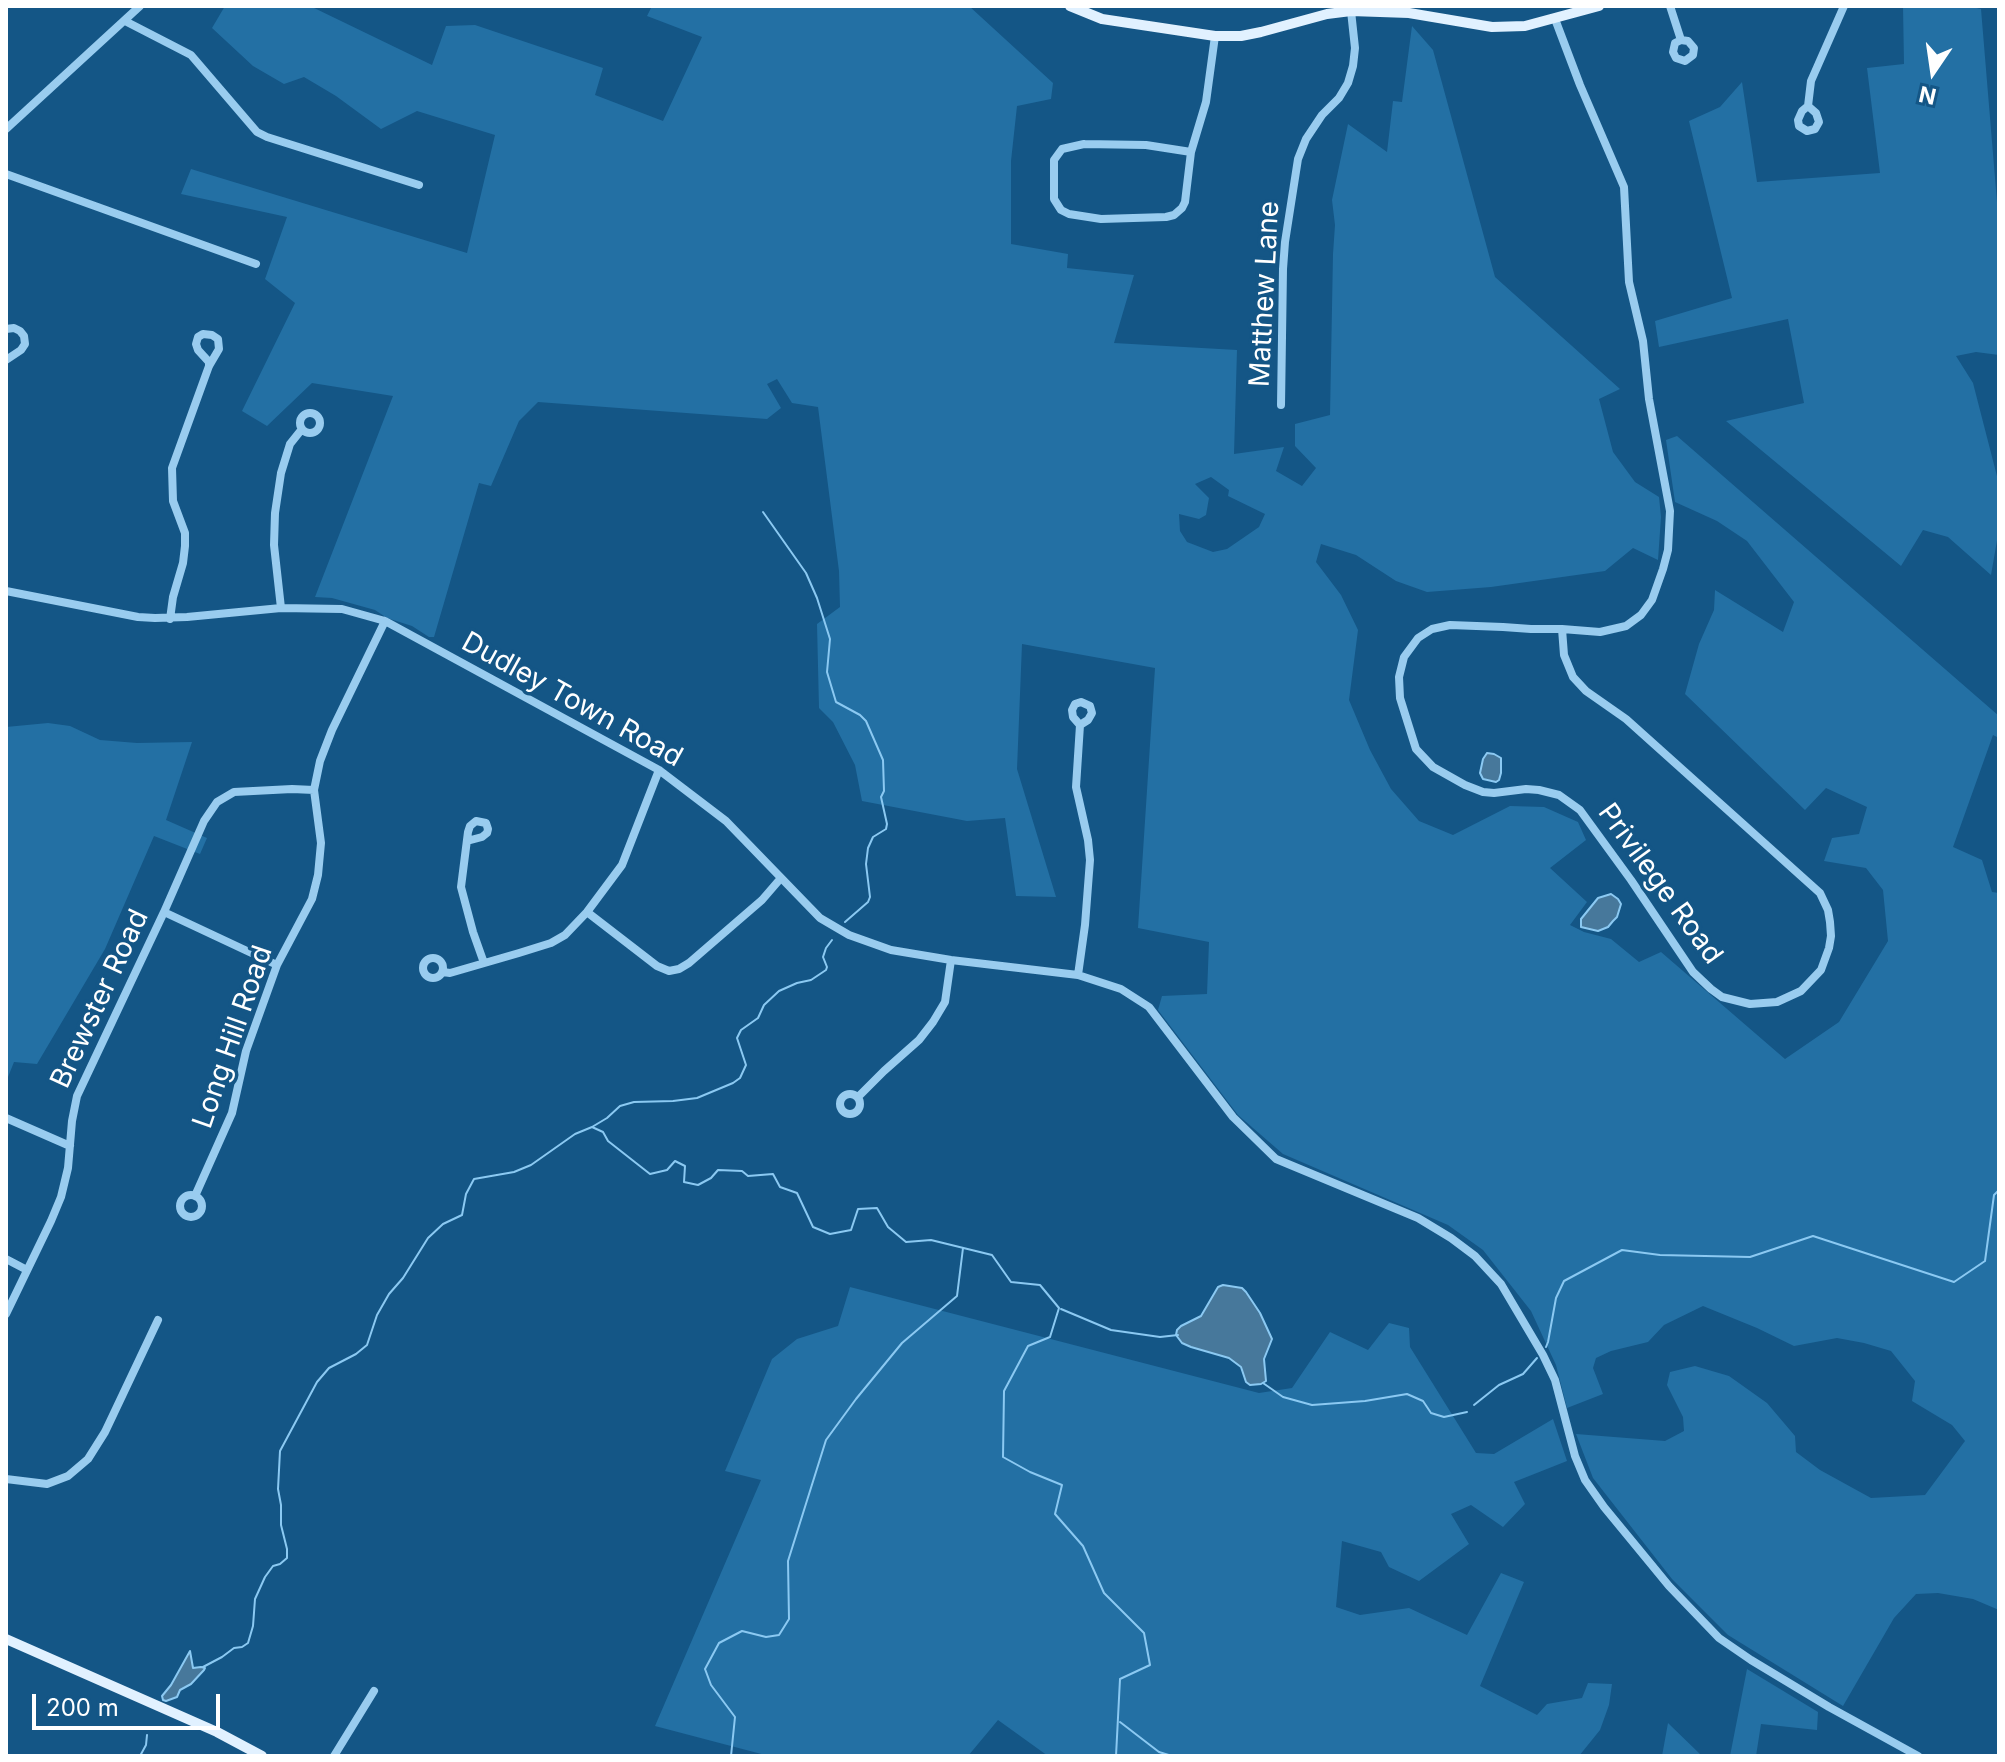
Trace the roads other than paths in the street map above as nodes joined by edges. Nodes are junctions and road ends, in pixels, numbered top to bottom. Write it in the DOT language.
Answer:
graph roads {
  1 [pos="140,6"];
  2 [pos="1070,6"];
  3 [pos="1599,6"];
  4 [pos="1670,6"];
  5 [pos="1844,6"];
  6 [pos="1351,11"];
  7 [pos="1555,19"];
  8 [pos="125,21"];
  9 [pos="1215,36"];
  10 [pos="1681,40"];
  11 [pos="1808,106"];
  12 [pos="6,129"];
  13 [pos="1191,152"];
  14 [pos="6,174"];
  15 [pos="419,185"];
  16 [pos="256,264"];
  17 [pos="6,329"];
  18 [pos="6,360"];
  19 [pos="209,366"];
  20 [pos="1281,405"];
  21 [pos="302,429"];
  22 [pos="6,591"];
  23 [pos="281,608"];
  24 [pos="170,619"];
  25 [pos="385,621"];
  26 [pos="1562,629"];
  27 [pos="1080,725"];
  28 [pos="659,770"];
  29 [pos="314,790"];
  30 [pos="467,841"];
  31 [pos="781,878"];
  32 [pos="164,912"];
  33 [pos="587,912"];
  34 [pos="951,960"];
  35 [pos="484,963"];
  36 [pos="277,965"];
  37 [pos="443,972"];
  38 [pos="1078,975"];
  39 [pos="858,1097"];
  40 [pos="6,1118"];
  41 [pos="70,1146"];
  42 [pos="195,1196"];
  43 [pos="6,1259"];
  44 [pos="27,1270"];
  45 [pos="6,1314"];
  46 [pos="158,1320"];
  47 [pos="6,1479"];
  48 [pos="6,1639"];
  49 [pos="374,1691"];
  50 [pos="262,1756"];
  51 [pos="334,1756"];
  52 [pos="1918,1756"];
  1 -- 8 [label="street"];
  2 -- 9 [label="main road"];
  3 -- 7 [label="main road"];
  4 -- 10 [label="street"];
  5 -- 11 [label="street"];
  6 -- 7 [label="main road"];
  6 -- 9 [label="main road"];
  6 -- 20 [label="street, Matthew Lane"];
  7 -- 26 [label="street, Privilege Road"];
  8 -- 12 [label="street"];
  8 -- 15 [label="street"];
  9 -- 13 [label="street"];
  13 -- 13 [label="street"];
  14 -- 16 [label="street"];
  17 -- 18 [label="street"];
  19 -- 24 [label="street"];
  21 -- 23 [label="street"];
  22 -- 24 [label="street, Dudley Town Road"];
  23 -- 24 [label="street, Dudley Town Road"];
  23 -- 25 [label="street, Dudley Town Road"];
  25 -- 28 [label="street, Dudley Town Road"];
  25 -- 29 [label="street, Long Hill Road"];
  26 -- 26 [label="street, Privilege Road"];
  27 -- 38 [label="street"];
  28 -- 31 [label="street, Dudley Town Road"];
  28 -- 33 [label="street"];
  29 -- 32 [label="street, Brewster Road"];
  29 -- 36 [label="street, Long Hill Road"];
  30 -- 35 [label="street"];
  31 -- 33 [label="street"];
  31 -- 34 [label="street, Dudley Town Road"];
  32 -- 36 [label="street"];
  32 -- 41 [label="street, Brewster Road"];
  33 -- 35 [label="street"];
  34 -- 38 [label="street, Dudley Town Road"];
  34 -- 39 [label="street"];
  35 -- 37 [label="street"];
  36 -- 42 [label="street, Long Hill Road"];
  38 -- 52 [label="street, Dudley Town Road"];
  40 -- 41 [label="street"];
  41 -- 44 [label="street, Brewster Road"];
  43 -- 44 [label="street"];
  44 -- 45 [label="street, Brewster Road"];
  46 -- 47 [label="street"];
  48 -- 50 [label="main road"];
  49 -- 51 [label="street"];
}
